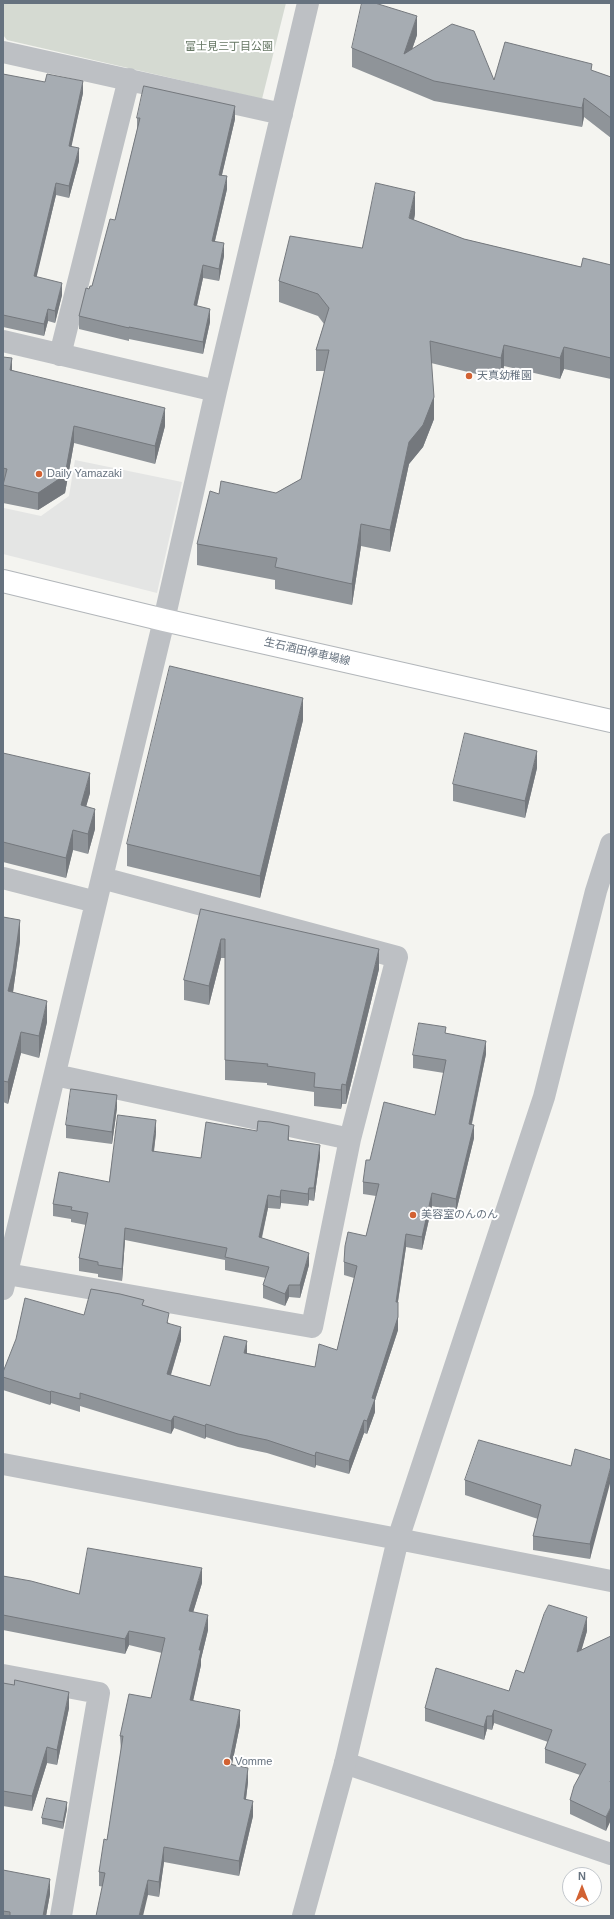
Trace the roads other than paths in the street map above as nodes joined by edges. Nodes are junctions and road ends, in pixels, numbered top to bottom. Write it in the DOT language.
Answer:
graph roads {
  1 [pos="308,3"];
  2 [pos="3,52"];
  3 [pos="129,79"];
  4 [pos="282,114"];
  5 [pos="3,341"];
  6 [pos="60,355"];
  7 [pos="216,391"];
  8 [pos="3,581"];
  9 [pos="164,620"];
  10 [pos="611,721"];
  11 [pos="611,844"];
  12 [pos="3,878"];
  13 [pos="102,878"];
  14 [pos="96,902"];
  15 [pos="54,1075"];
  16 [pos="350,1139"];
  17 [pos="5,1281"];
  18 [pos="3,1464"];
  19 [pos="398,1538"];
  20 [pos="611,1581"];
  21 [pos="3,1675"];
  22 [pos="345,1763"];
  23 [pos="611,1854"];
  24 [pos="61,1916"];
  25 [pos="303,1916"];
  1 -- 4 [label="street"];
  2 -- 3 [label="street"];
  3 -- 4 [label="street"];
  3 -- 6 [label="street"];
  4 -- 7 [label="street"];
  5 -- 6 [label="street"];
  6 -- 7 [label="street"];
  7 -- 9 [label="street"];
  8 -- 9 [label="main road, 生石酒田停車場線"];
  9 -- 10 [label="main road, 生石酒田停車場線"];
  9 -- 13 [label="street"];
  11 -- 19 [label="street"];
  12 -- 14 [label="street"];
  13 -- 14 [label="street"];
  13 -- 16 [label="street"];
  14 -- 15 [label="street"];
  15 -- 16 [label="street"];
  15 -- 17 [label="street"];
  16 -- 17 [label="street"];
  18 -- 19 [label="street"];
  19 -- 20 [label="street"];
  19 -- 22 [label="street"];
  21 -- 24 [label="street"];
  22 -- 23 [label="street"];
  22 -- 25 [label="street"];
}
